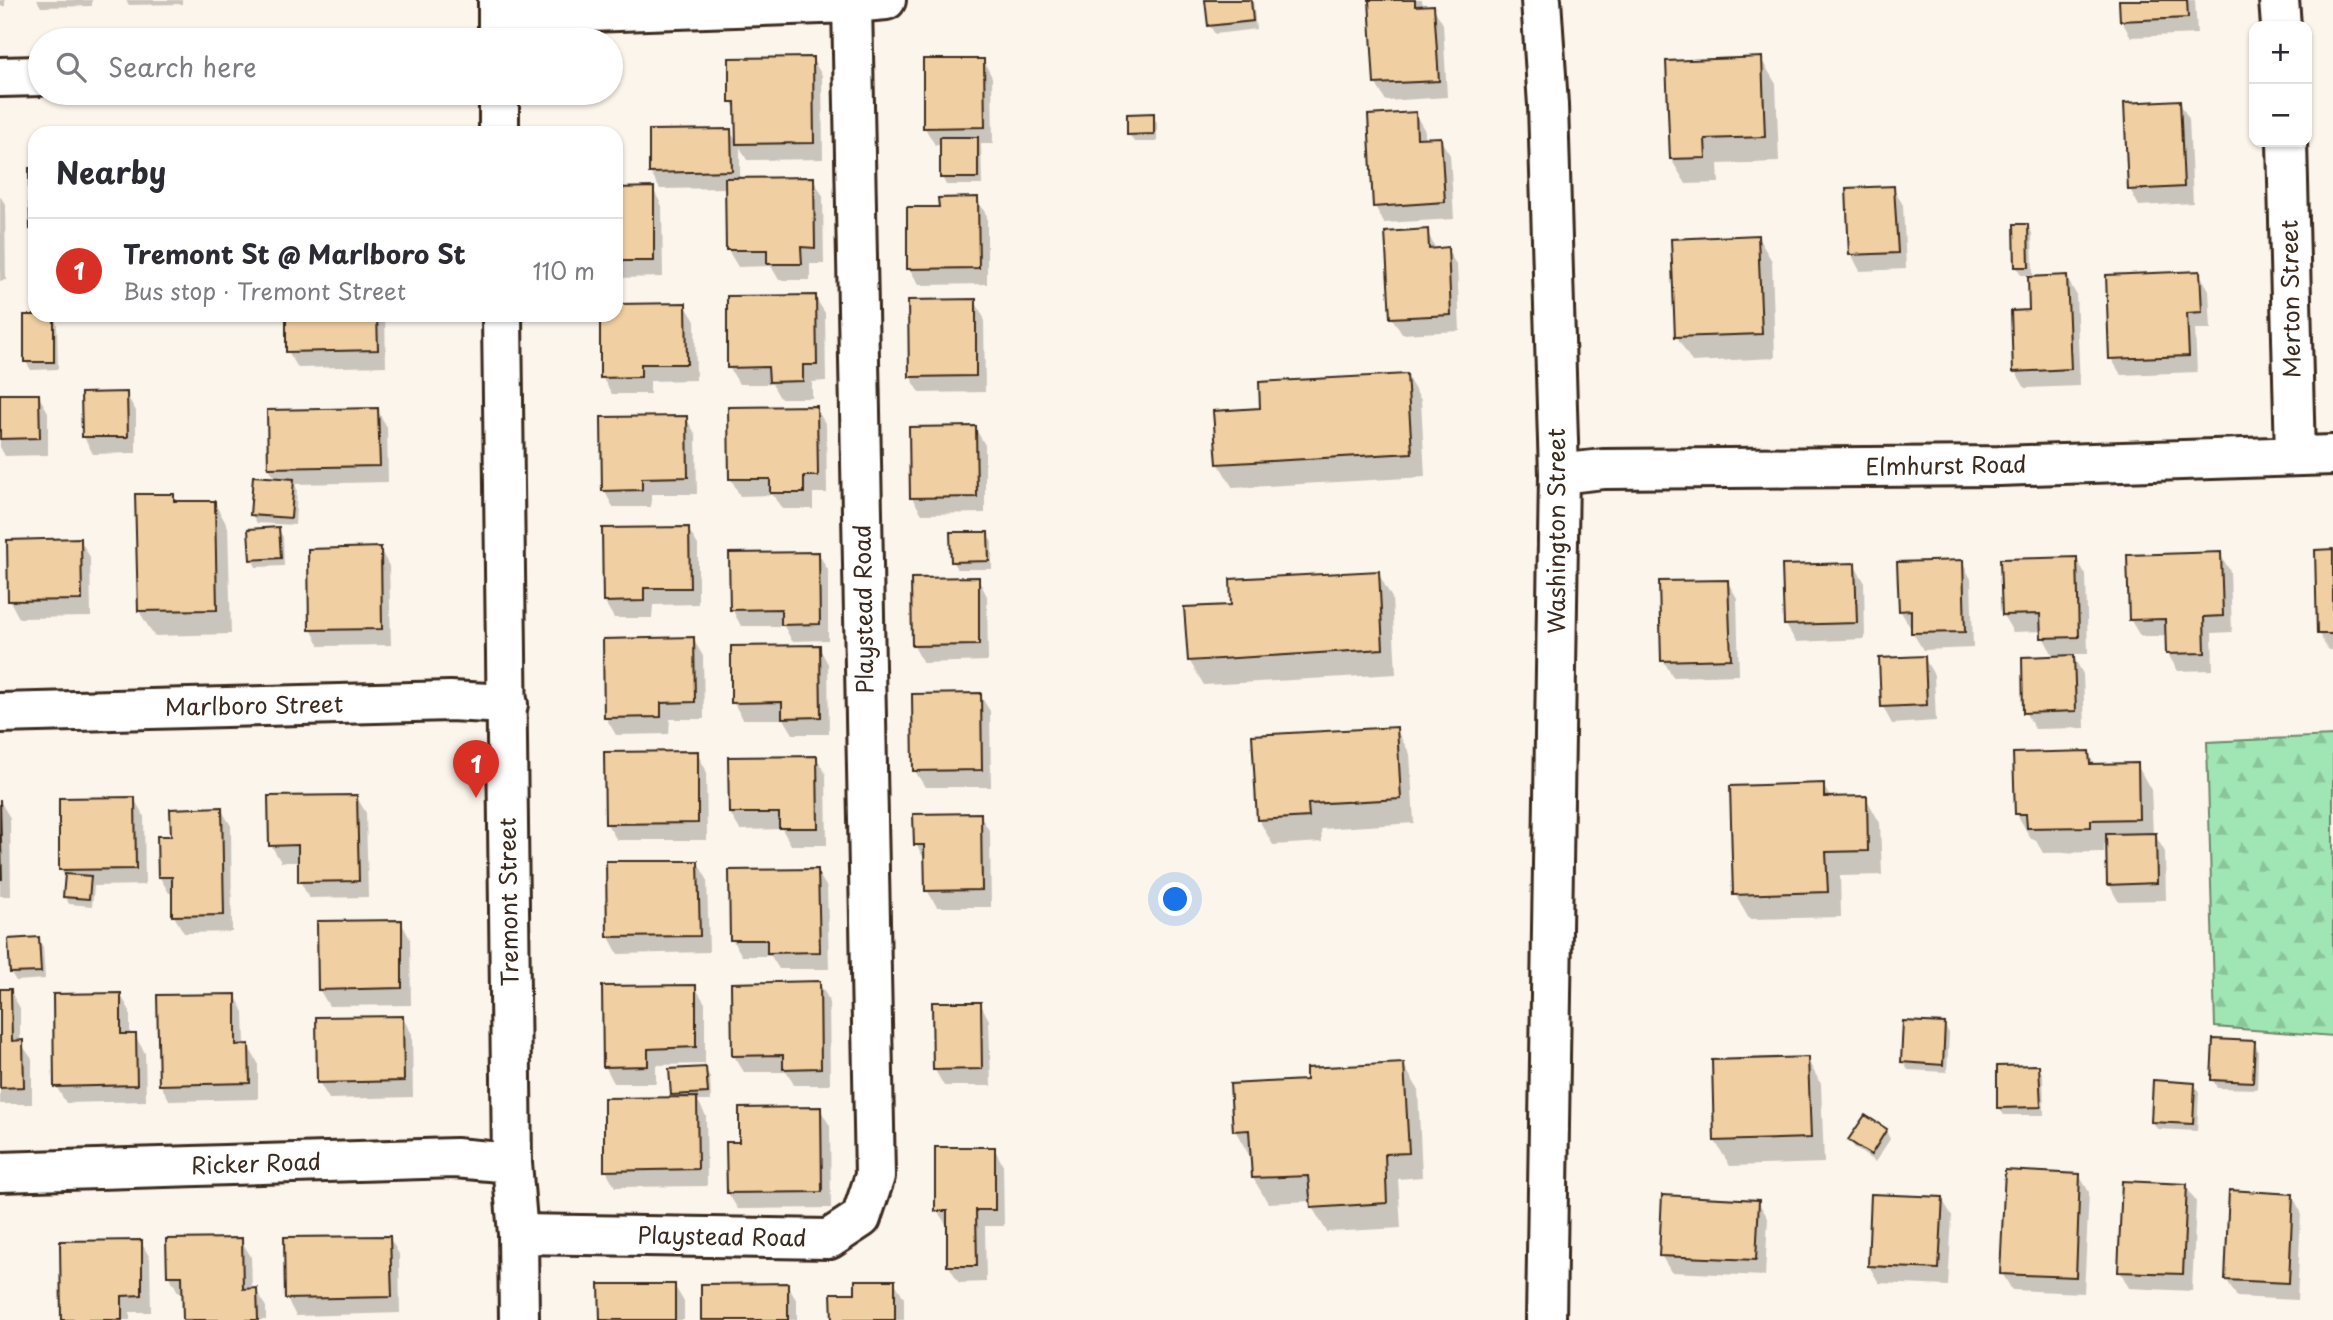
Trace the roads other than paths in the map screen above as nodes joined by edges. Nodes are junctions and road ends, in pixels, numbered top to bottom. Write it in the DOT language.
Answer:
graph roads {
  1 [pos="1541,0"];
  2 [pos="2279,0"];
  3 [pos="869,2"];
  4 [pos="498,21"];
  5 [pos="2281,21"];
  6 [pos="0,76"];
  7 [pos="28,76"];
  8 [pos="499,105"];
  9 [pos="499,126"];
  10 [pos="2287,147"];
  11 [pos="502,322"];
  12 [pos="2333,455"];
  13 [pos="2295,456"];
  14 [pos="1559,474"];
  15 [pos="508,704"];
  16 [pos="0,713"];
  17 [pos="512,1163"];
  18 [pos="0,1172"];
  19 [pos="517,1234"];
  20 [pos="519,1320"];
  21 [pos="1546,1320"];
  1 -- 14 [label="street, Washington Street"];
  2 -- 5 [label="street"];
  3 -- 4 [label="street, Playstead Road"];
  3 -- 19 [label="street, Playstead Road"];
  6 -- 7 [label="street"];
  8 -- 9 [label="street"];
  10 -- 13 [label="street, Merton Street"];
  11 -- 15 [label="street, Tremont Street"];
  12 -- 13 [label="street, Elmhurst Road"];
  13 -- 14 [label="street, Elmhurst Road"];
  14 -- 21 [label="street, Washington Street"];
  15 -- 16 [label="street, Marlboro Street"];
  15 -- 17 [label="street, Tremont Street"];
  17 -- 18 [label="street, Ricker Road"];
  17 -- 19 [label="street, Tremont Street"];
  19 -- 20 [label="street, Tremont Street"];
}
